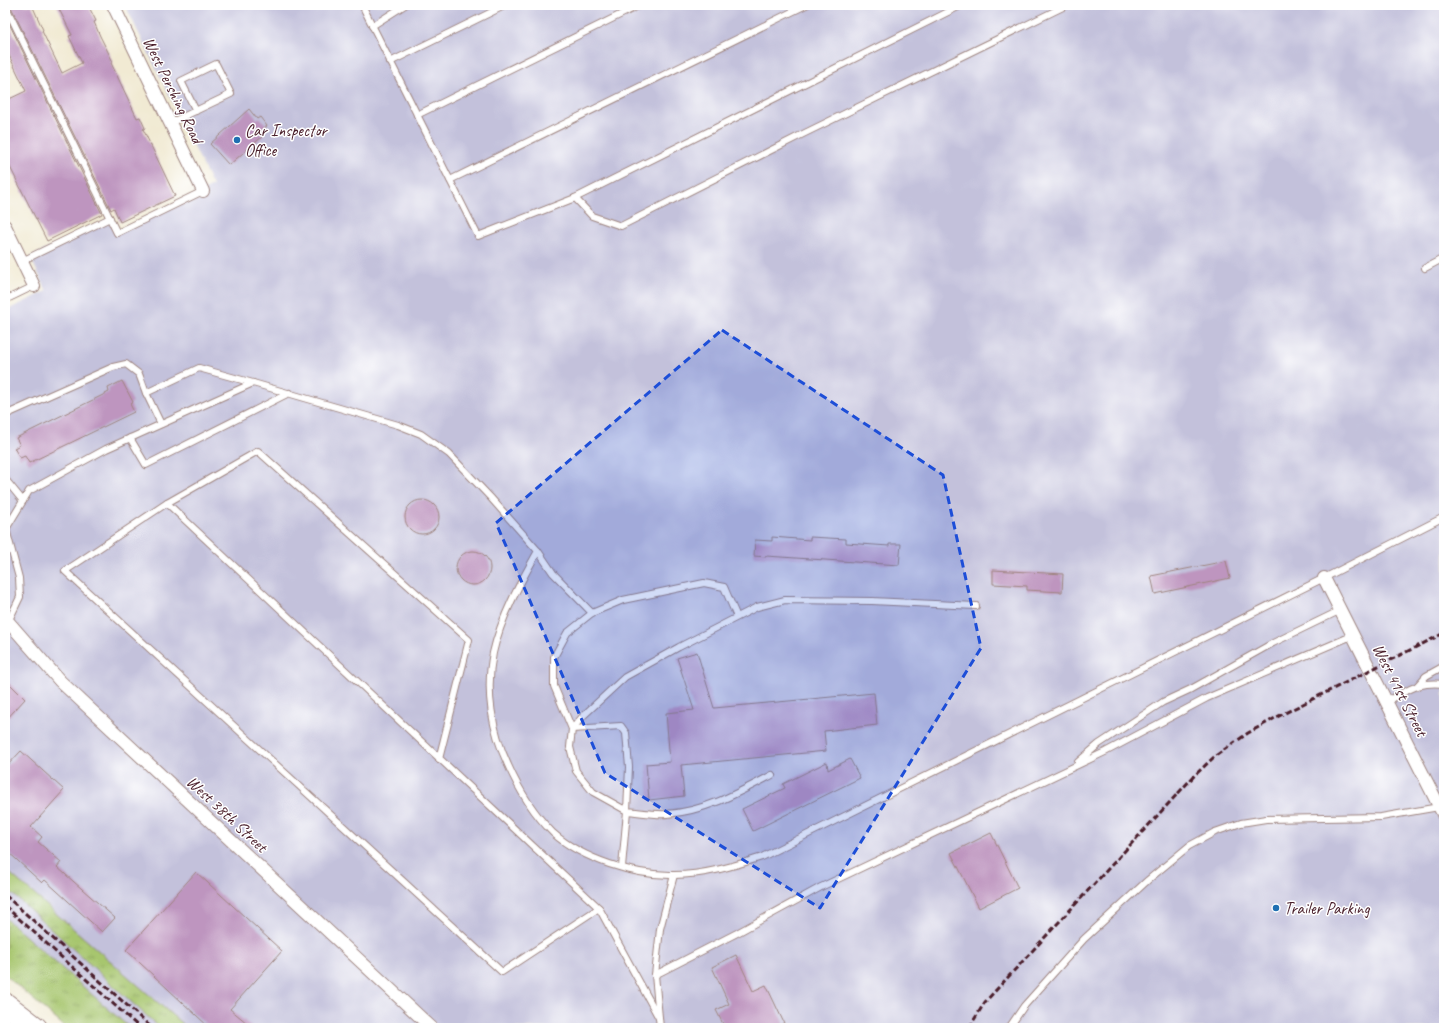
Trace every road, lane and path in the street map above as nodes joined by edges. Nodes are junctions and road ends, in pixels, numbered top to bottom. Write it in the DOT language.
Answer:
graph roads {
  1 [pos="5,5"];
  2 [pos="113,5"];
  3 [pos="362,5"];
  4 [pos="405,5"];
  5 [pos="506,5"];
  6 [pos="640,5"];
  7 [pos="806,5"];
  8 [pos="962,5"];
  9 [pos="1068,5"];
  10 [pos="372,26"];
  11 [pos="390,62"];
  12 [pos="196,111"];
  13 [pos="417,115"];
  14 [pos="170,123"];
  15 [pos="450,180"];
  16 [pos="203,190"];
  17 [pos="575,198"];
  18 [pos="110,218"];
  19 [pos="5,226"];
  20 [pos="1444,258"];
  21 [pos="22,261"];
  22 [pos="1425,268"];
  23 [pos="34,286"];
  24 [pos="5,300"];
  25 [pos="253,383"];
  26 [pos="146,393"];
  27 [pos="289,393"];
  28 [pos="5,415"];
  29 [pos="161,424"];
  30 [pos="130,438"];
  31 [pos="5,479"];
  32 [pos="23,501"];
  33 [pos="167,503"];
  34 [pos="1444,517"];
  35 [pos="538,551"];
  36 [pos="1324,578"];
  37 [pos="976,606"];
  38 [pos="1341,610"];
  39 [pos="592,613"];
  40 [pos="737,617"];
  41 [pos="6,621"];
  42 [pos="1354,635"];
  43 [pos="1444,666"];
  44 [pos="1444,684"];
  45 [pos="1418,685"];
  46 [pos="1387,701"];
  47 [pos="572,728"];
  48 [pos="439,759"];
  49 [pos="1072,768"];
  50 [pos="772,775"];
  51 [pos="627,811"];
  52 [pos="1442,811"];
  53 [pos="622,867"];
  54 [pos="674,876"];
  55 [pos="599,908"];
  56 [pos="655,975"];
  57 [pos="5,1004"];
  58 [pos="5,1009"];
  59 [pos="659,1018"];
  60 [pos="26,1028"];
  61 [pos="36,1028"];
  62 [pos="432,1028"];
  63 [pos="660,1028"];
  64 [pos="1009,1028"];
  1 -- 18 [label="lane"];
  2 -- 14 [label="street, West Pershing Road"];
  3 -- 10 [label="lane"];
  4 -- 10 [label="lane"];
  5 -- 11 [label="lane"];
  6 -- 13 [label="lane"];
  7 -- 15 [label="lane"];
  8 -- 17 [label="lane"];
  9 -- 17 [label="lane"];
  10 -- 11 [label="lane"];
  11 -- 13 [label="lane"];
  12 -- 12 [label="lane"];
  12 -- 14 [label="lane"];
  13 -- 15 [label="lane"];
  14 -- 16 [label="street, West Pershing Road"];
  15 -- 17 [label="lane"];
  16 -- 18 [label="lane"];
  18 -- 21 [label="lane"];
  19 -- 21 [label="street"];
  20 -- 22 [label="lane"];
  21 -- 23 [label="street"];
  23 -- 24 [label="lane"];
  25 -- 26 [label="lane"];
  25 -- 27 [label="lane"];
  25 -- 29 [label="lane"];
  26 -- 28 [label="lane"];
  26 -- 29 [label="lane"];
  27 -- 30 [label="lane"];
  27 -- 35 [label="lane"];
  29 -- 30 [label="lane"];
  30 -- 32 [label="lane"];
  31 -- 32 [label="lane"];
  32 -- 41 [label="lane"];
  33 -- 48 [label="lane"];
  33 -- 48 [label="lane"];
  33 -- 55 [label="lane"];
  34 -- 36 [label="lane"];
  35 -- 39 [label="lane"];
  35 -- 53 [label="lane"];
  36 -- 38 [label="street, West 41st Street"];
  36 -- 54 [label="lane"];
  37 -- 40 [label="lane"];
  38 -- 42 [label="street, West 41st Street"];
  38 -- 49 [label="lane"];
  39 -- 40 [label="lane"];
  39 -- 47 [label="lane"];
  40 -- 47 [label="lane"];
  41 -- 62 [label="street, West 38th Street"];
  42 -- 46 [label="street, West 41st Street"];
  42 -- 49 [label="lane"];
  43 -- 45 [label="lane"];
  44 -- 45 [label="lane"];
  45 -- 46 [label="lane"];
  46 -- 52 [label="street, West 41st Street"];
  47 -- 51 [label="lane"];
  47 -- 51 [label="lane"];
  48 -- 55 [label="lane"];
  49 -- 56 [label="lane"];
  50 -- 51 [label="lane"];
  51 -- 53 [label="lane"];
  52 -- 64 [label="lane"];
  53 -- 54 [label="lane"];
  54 -- 56 [label="lane"];
  55 -- 59 [label="lane"];
  56 -- 59 [label="lane"];
  57 -- 61 [label="highway"];
  58 -- 60 [label="highway"];
  59 -- 63 [label="lane"];
}
